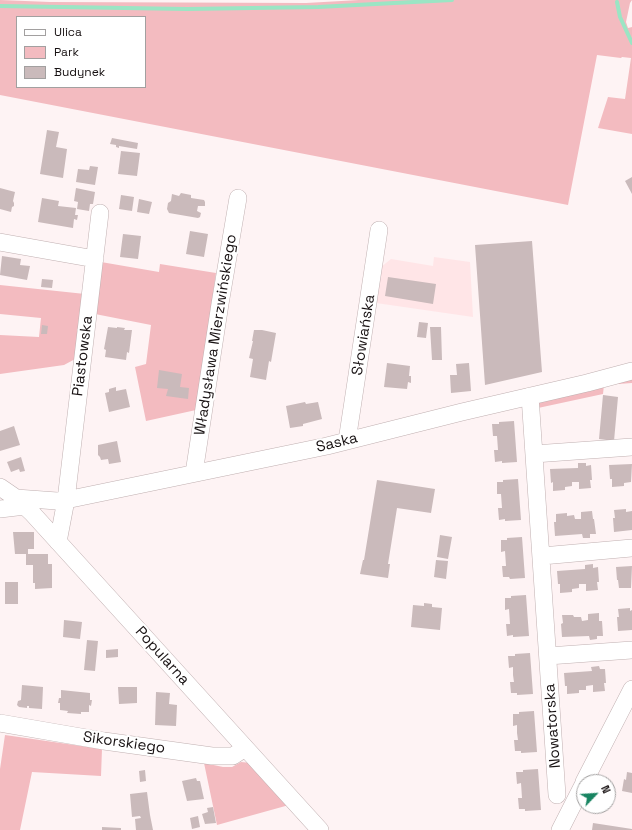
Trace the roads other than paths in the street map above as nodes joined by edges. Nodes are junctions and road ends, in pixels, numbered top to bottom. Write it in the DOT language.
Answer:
graph roads {
  1 [pos="238,198"];
  2 [pos="100,213"];
  3 [pos="379,230"];
  4 [pos="0,242"];
  5 [pos="95,260"];
  6 [pos="632,371"];
  7 [pos="530,396"];
  8 [pos="348,441"];
  9 [pos="632,447"];
  10 [pos="534,454"];
  11 [pos="194,473"];
  12 [pos="0,487"];
  13 [pos="66,500"];
  14 [pos="20,502"];
  15 [pos="0,509"];
  16 [pos="58,542"];
  17 [pos="632,548"];
  18 [pos="542,556"];
  19 [pos="632,650"];
  20 [pos="548,656"];
  21 [pos="632,690"];
  22 [pos="0,724"];
  23 [pos="245,748"];
  24 [pos="588,774"];
  25 [pos="557,795"];
  26 [pos="576,798"];
  27 [pos="320,830"];
  28 [pos="560,830"];
  1 -- 11 [label="street, Władysława Mierzwińskiego"];
  2 -- 5 [label="street, Piastowska"];
  3 -- 8 [label="street, Słowiańska"];
  4 -- 5 [label="street"];
  5 -- 13 [label="street, Piastowska"];
  6 -- 7 [label="street, Saska"];
  7 -- 8 [label="street, Saska"];
  7 -- 10 [label="street, Nowatorska"];
  8 -- 11 [label="street, Saska"];
  9 -- 10 [label="street"];
  10 -- 18 [label="street, Nowatorska"];
  11 -- 13 [label="street, Saska"];
  12 -- 14 [label="street, Popularna"];
  13 -- 14 [label="street, Saska"];
  13 -- 16 [label="street, Piastowska"];
  14 -- 15 [label="street, Saska"];
  14 -- 16 [label="street, Popularna"];
  16 -- 23 [label="street, Popularna"];
  17 -- 18 [label="street"];
  18 -- 20 [label="street, Nowatorska"];
  19 -- 20 [label="street"];
  20 -- 25 [label="street, Nowatorska"];
  21 -- 24 [label="street"];
  22 -- 23 [label="street, Sikorskiego"];
  23 -- 27 [label="street, Popularna"];
  26 -- 28 [label="street"];
}
